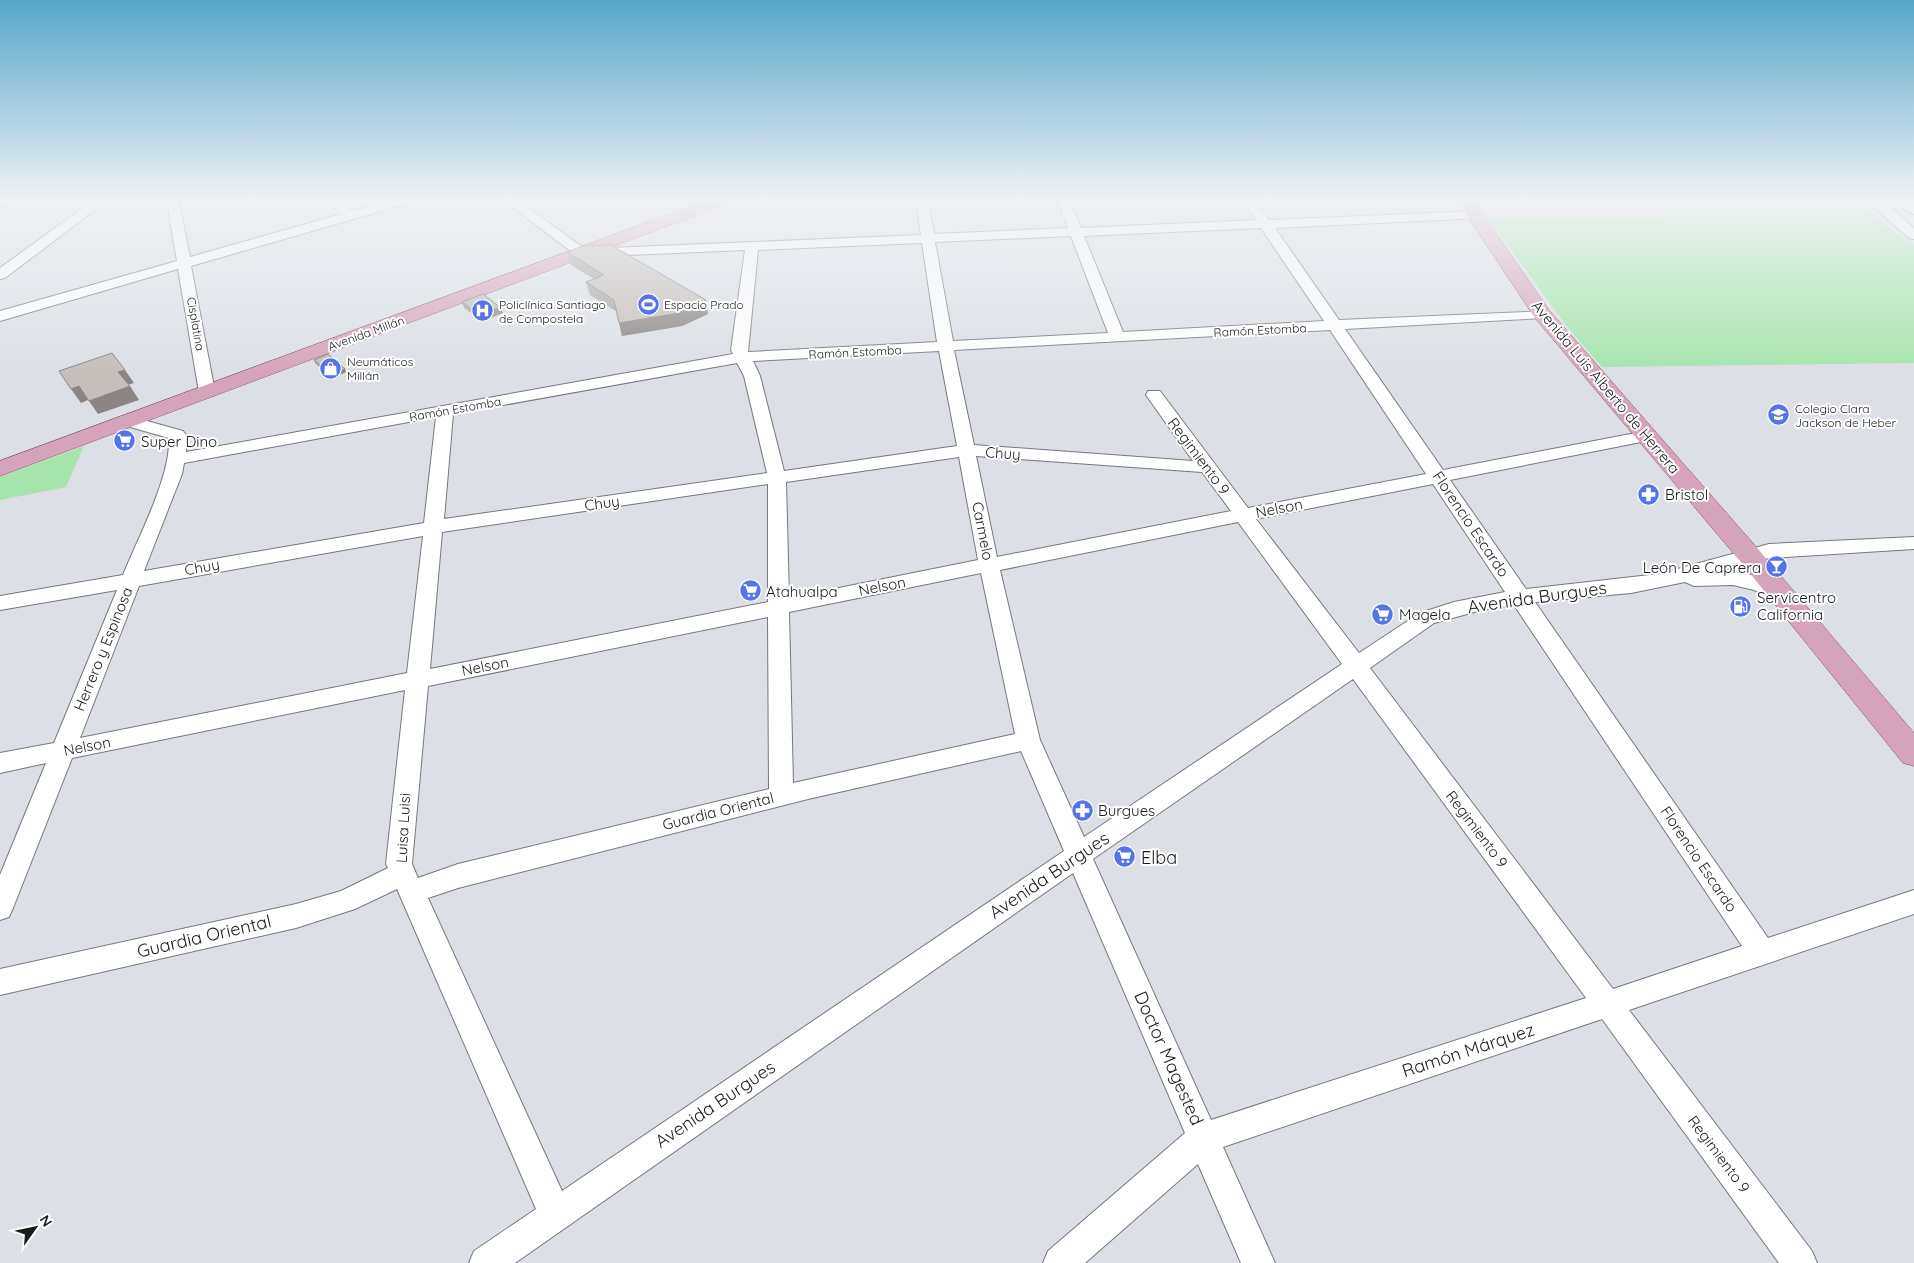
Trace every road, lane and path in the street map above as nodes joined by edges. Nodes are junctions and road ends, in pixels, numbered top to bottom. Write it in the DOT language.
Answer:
graph roads {
  1 [pos="26,256"];
  2 [pos="185,256"];
  3 [pos="211,256"];
  4 [pos="574,256"];
  5 [pos="751,256"];
  6 [pos="931,256"];
  7 [pos="1085,256"];
  8 [pos="1287,256"];
  9 [pos="1504,256"];
  10 [pos="186,263"];
  11 [pos="0,275"];
  12 [pos="2,314"];
  13 [pos="1542,314"];
  14 [pos="1336,326"];
  15 [pos="1118,338"];
  16 [pos="946,347"];
  17 [pos="742,357"];
  18 [pos="208,392"];
  19 [pos="1154,395"];
  20 [pos="445,411"];
  21 [pos="129,421"];
  22 [pos="1646,436"];
  23 [pos="967,450"];
  24 [pos="176,459"];
  25 [pos="1207,467"];
  26 [pos="0,469"];
  27 [pos="1438,476"];
  28 [pos="777,478"];
  29 [pos="1242,515"];
  30 [pos="431,527"];
  31 [pos="1914,542"];
  32 [pos="1749,555"];
  33 [pos="989,565"];
  34 [pos="1679,576"];
  35 [pos="131,580"];
  36 [pos="1783,596"];
  37 [pos="1522,598"];
  38 [pos="0,603"];
  39 [pos="778,608"];
  40 [pos="1354,666"];
  41 [pos="416,680"];
  42 [pos="1028,740"];
  43 [pos="63,751"];
  44 [pos="1914,754"];
  45 [pos="0,763"];
  46 [pos="782,796"];
  47 [pos="1078,855"];
  48 [pos="407,883"];
  49 [pos="1914,902"];
  50 [pos="0,908"];
  51 [pos="1762,952"];
  52 [pos="0,982"];
  53 [pos="1608,1003"];
  54 [pos="1204,1138"];
  55 [pos="555,1213"];
  56 [pos="486,1263"];
  57 [pos="1060,1263"];
  58 [pos="1258,1263"];
  59 [pos="1800,1263"];
  1 -- 11 [label="street"];
  2 -- 10 [label="street, Cisplatina"];
  3 -- 10 [label="street"];
  4 -- 18 [label="main road, Avenida Millán"];
  5 -- 17 [label="street"];
  6 -- 16 [label="street, Carmelo"];
  7 -- 15 [label="street"];
  8 -- 14 [label="street, Florencio Escardo"];
  9 -- 13 [label="main road, Avenida Luis Alberto de Herrera"];
  10 -- 12 [label="street"];
  10 -- 18 [label="street, Cisplatina"];
  13 -- 14 [label="street, Ramón Estomba"];
  13 -- 22 [label="main road, Avenida Luis Alberto de Herrera"];
  14 -- 15 [label="street, Ramón Estomba"];
  14 -- 27 [label="street, Florencio Escardo"];
  15 -- 16 [label="street, Ramón Estomba"];
  16 -- 17 [label="street, Ramón Estomba"];
  16 -- 23 [label="street, Carmelo"];
  17 -- 20 [label="street, Ramón Estomba"];
  17 -- 28 [label="street"];
  18 -- 21 [label="main road, Avenida Millán"];
  19 -- 25 [label="street, Regimiento 9"];
  20 -- 24 [label="street, Ramón Estomba"];
  20 -- 30 [label="street, Luisa Luisi"];
  21 -- 24 [label="street, Herrero y Espinosa"];
  21 -- 26 [label="main road, Avenida Millán"];
  22 -- 27 [label="street, Nelson"];
  22 -- 32 [label="main road, Avenida Luis Alberto de Herrera"];
  23 -- 25 [label="street, Chuy"];
  23 -- 28 [label="street, Chuy"];
  23 -- 33 [label="street, Carmelo"];
  24 -- 35 [label="street, Herrero y Espinosa"];
  25 -- 29 [label="street, Regimiento 9"];
  27 -- 29 [label="street, Nelson"];
  27 -- 37 [label="street, Florencio Escardo"];
  28 -- 30 [label="street, Chuy"];
  28 -- 39 [label="street"];
  29 -- 33 [label="street, Nelson"];
  29 -- 40 [label="street, Regimiento 9"];
  30 -- 35 [label="street, Chuy"];
  30 -- 41 [label="street, Luisa Luisi"];
  31 -- 32 [label="street, Avenida Burgues"];
  32 -- 34 [label="street, Avenida Burgues"];
  32 -- 36 [label="main road, Avenida Luis Alberto de Herrera"];
  33 -- 39 [label="street, Nelson"];
  33 -- 42 [label="street, Carmelo"];
  34 -- 36 [label="street, Avenida Burgues"];
  34 -- 37 [label="street, Avenida Burgues"];
  35 -- 38 [label="street, Chuy"];
  35 -- 43 [label="street, Herrero y Espinosa"];
  36 -- 44 [label="main road, Avenida Luis Alberto de Herrera"];
  37 -- 40 [label="street, Avenida Burgues"];
  37 -- 51 [label="street, Florencio Escardo"];
  39 -- 41 [label="street, Nelson"];
  39 -- 46 [label="street"];
  40 -- 47 [label="street, Avenida Burgues"];
  40 -- 53 [label="street, Regimiento 9"];
  41 -- 43 [label="street, Nelson"];
  41 -- 48 [label="street, Luisa Luisi"];
  42 -- 46 [label="street, Guardia Oriental"];
  42 -- 47 [label="street, Carmelo"];
  43 -- 45 [label="street, Nelson"];
  43 -- 50 [label="street, Herrero y Espinosa"];
  46 -- 48 [label="street, Guardia Oriental"];
  47 -- 54 [label="street, Doctor Magested"];
  47 -- 55 [label="street, Avenida Burgues"];
  48 -- 52 [label="street, Guardia Oriental"];
  48 -- 55 [label="street, Luisa Luisi"];
  49 -- 51 [label="street, Ramón Márquez"];
  51 -- 53 [label="street, Ramón Márquez"];
  53 -- 54 [label="street, Ramón Márquez"];
  53 -- 59 [label="street, Regimiento 9"];
  54 -- 57 [label="street, Ramón Márquez"];
  54 -- 58 [label="street, Doctor Magested"];
  55 -- 56 [label="street, Avenida Burgues"];
}
